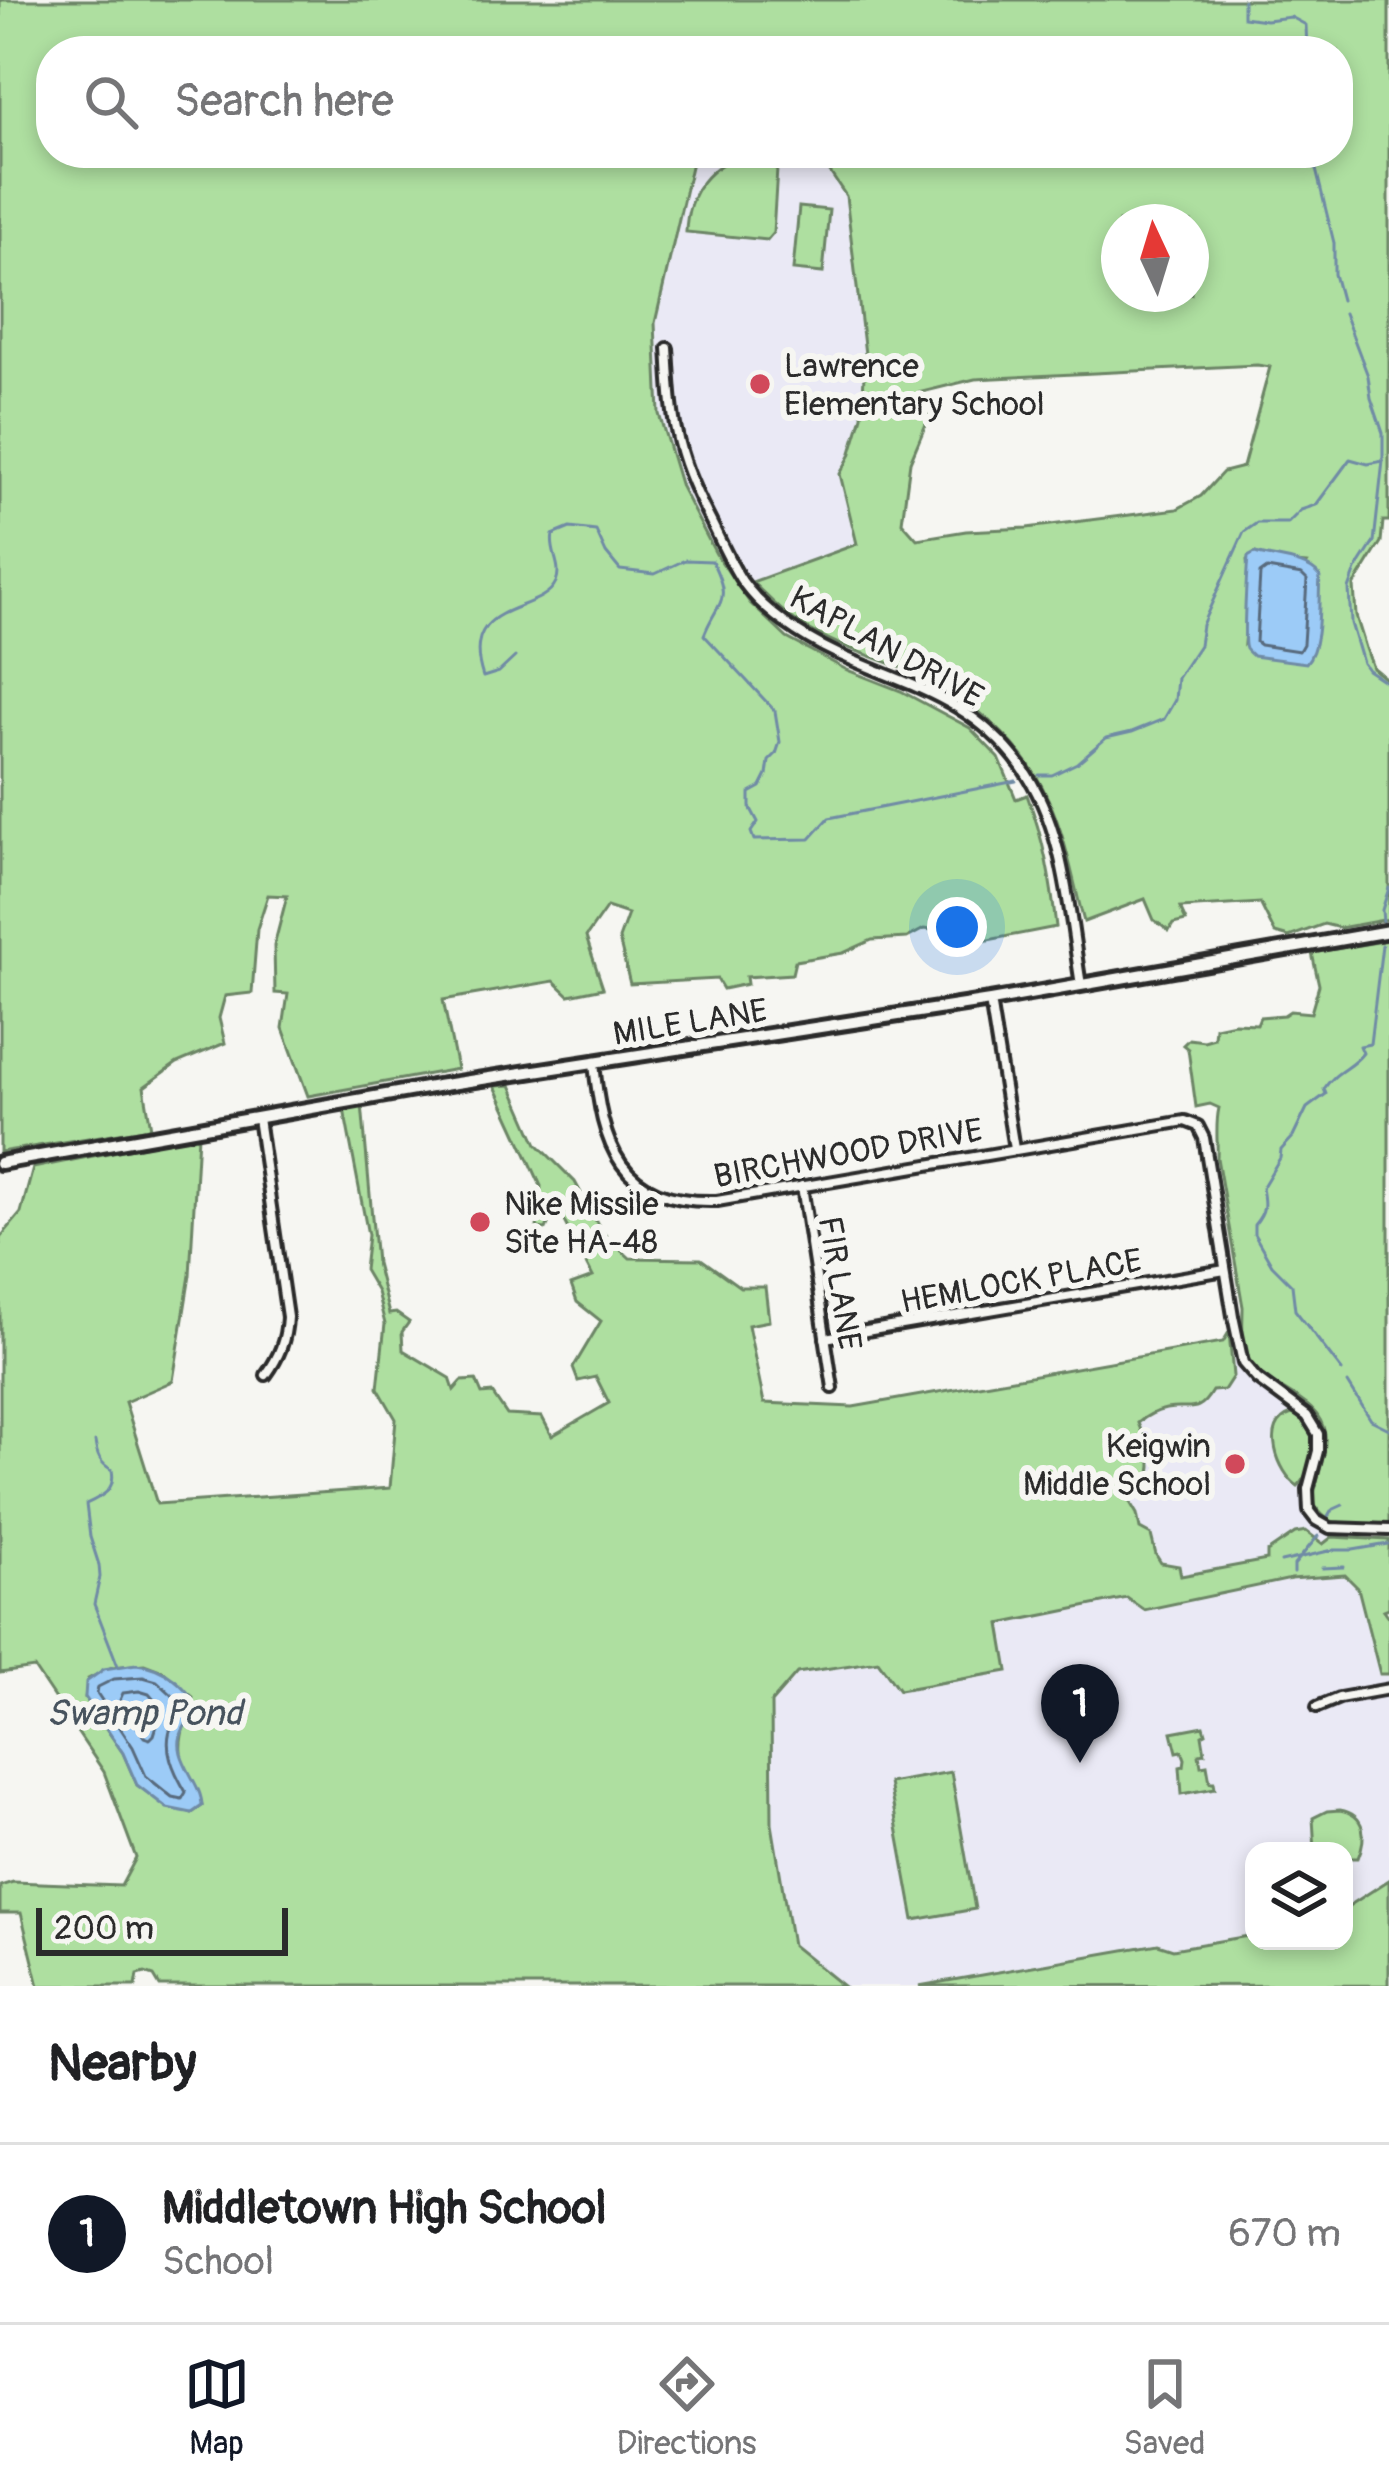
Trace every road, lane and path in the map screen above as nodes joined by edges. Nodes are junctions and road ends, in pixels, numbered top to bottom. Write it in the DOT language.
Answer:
graph roads {
  1 [pos="668,348"];
  2 [pos="1389,931"];
  3 [pos="1082,986"];
  4 [pos="990,1001"];
  5 [pos="594,1064"];
  6 [pos="258,1118"];
  7 [pos="1014,1149"];
  8 [pos="0,1163"];
  9 [pos="802,1186"];
  10 [pos="1225,1270"];
  11 [pos="826,1338"];
  12 [pos="266,1376"];
  13 [pos="833,1388"];
  14 [pos="1389,1530"];
  15 [pos="1389,1689"];
  16 [pos="1317,1708"];
  1 -- 3 [label="street, KAPLAN DRIVE"];
  2 -- 3 [label="street, MILE LANE"];
  3 -- 4 [label="street, MILE LANE"];
  4 -- 5 [label="street, MILE LANE"];
  4 -- 7 [label="street"];
  5 -- 6 [label="street, MILE LANE"];
  5 -- 9 [label="street, BIRCHWOOD DRIVE"];
  6 -- 8 [label="street, MILE LANE"];
  6 -- 12 [label="street"];
  7 -- 9 [label="street, BIRCHWOOD DRIVE"];
  7 -- 10 [label="street, BIRCHWOOD DRIVE"];
  9 -- 11 [label="street, FIR LANE"];
  10 -- 11 [label="street, HEMLOCK PLACE"];
  10 -- 14 [label="street"];
  11 -- 13 [label="street, FIR LANE"];
  15 -- 16 [label="street"];
}
